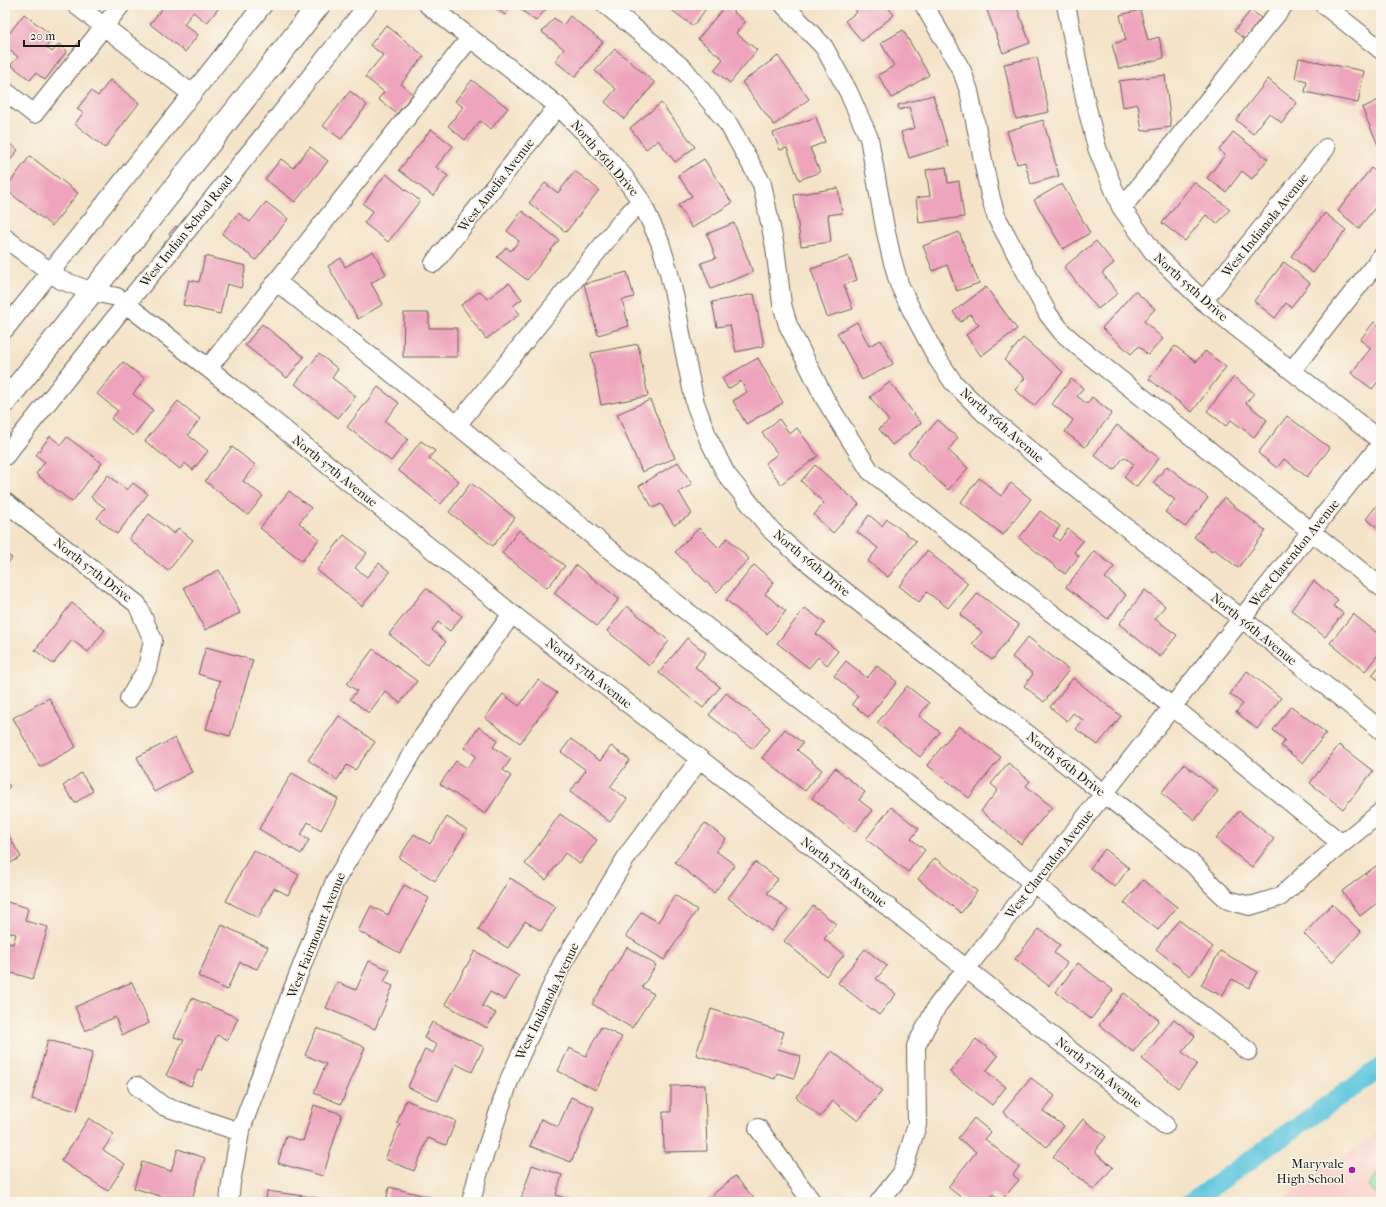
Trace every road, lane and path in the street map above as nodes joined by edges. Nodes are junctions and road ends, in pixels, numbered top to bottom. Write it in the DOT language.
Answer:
graph roads {
  1 [pos="76,5"];
  2 [pos="121,5"];
  3 [pos="263,5"];
  4 [pos="319,5"];
  5 [pos="368,5"];
  6 [pos="428,5"];
  7 [pos="606,5"];
  8 [pos="784,5"];
  9 [pos="924,5"];
  10 [pos="1066,5"];
  11 [pos="1284,5"];
  12 [pos="1324,5"];
  13 [pos="104,26"];
  14 [pos="470,38"];
  15 [pos="1381,50"];
  16 [pos="5,91"];
  17 [pos="192,94"];
  18 [pos="558,106"];
  19 [pos="1326,148"];
  20 [pos="641,201"];
  21 [pos="1122,208"];
  22 [pos="5,238"];
  23 [pos="1381,257"];
  24 [pos="434,263"];
  25 [pos="49,272"];
  26 [pos="277,282"];
  27 [pos="93,292"];
  28 [pos="1203,301"];
  29 [pos="126,304"];
  30 [pos="5,329"];
  31 [pos="208,368"];
  32 [pos="1292,370"];
  33 [pos="5,402"];
  34 [pos="456,425"];
  35 [pos="1381,442"];
  36 [pos="5,456"];
  37 [pos="5,502"];
  38 [pos="1311,531"];
  39 [pos="1381,587"];
  40 [pos="512,614"];
  41 [pos="1242,618"];
  42 [pos="129,699"];
  43 [pos="1173,707"];
  44 [pos="1381,730"];
  45 [pos="700,759"];
  46 [pos="1104,793"];
  47 [pos="1381,812"];
  48 [pos="1342,844"];
  49 [pos="1034,883"];
  50 [pos="967,968"];
  51 [pos="1248,1051"];
  52 [pos="137,1086"];
  53 [pos="1165,1124"];
  54 [pos="758,1128"];
  55 [pos="240,1132"];
  56 [pos="230,1202"];
  57 [pos="471,1202"];
  58 [pos="812,1202"];
  59 [pos="879,1202"];
  1 -- 13 [label="street"];
  2 -- 13 [label="street"];
  3 -- 17 [label="street"];
  4 -- 27 [label="main road"];
  5 -- 29 [label="street, West Indian School Road"];
  6 -- 14 [label="street, North 56th Drive"];
  7 -- 43 [label="street"];
  8 -- 41 [label="street, North 56th Avenue"];
  9 -- 38 [label="street"];
  10 -- 21 [label="street, North 55th Drive"];
  11 -- 21 [label="street"];
  12 -- 15 [label="street"];
  13 -- 16 [label="street"];
  13 -- 17 [label="street"];
  14 -- 18 [label="street, North 56th Drive"];
  14 -- 26 [label="street"];
  17 -- 25 [label="street"];
  18 -- 20 [label="street, North 56th Drive"];
  18 -- 24 [label="street, West Amelia Avenue"];
  19 -- 28 [label="street, West Indianola Avenue"];
  20 -- 34 [label="street"];
  20 -- 46 [label="street, North 56th Drive"];
  21 -- 28 [label="street, North 55th Drive"];
  22 -- 25 [label="street, North 57th Avenue"];
  23 -- 32 [label="street"];
  25 -- 27 [label="street, North 57th Avenue"];
  25 -- 30 [label="street"];
  26 -- 31 [label="street"];
  26 -- 34 [label="street"];
  27 -- 29 [label="street, North 57th Avenue"];
  27 -- 33 [label="main road"];
  28 -- 32 [label="street, North 55th Drive"];
  29 -- 31 [label="street, North 57th Avenue"];
  29 -- 36 [label="street, West Indian School Road"];
  31 -- 40 [label="street, North 57th Avenue"];
  32 -- 35 [label="street, North 55th Drive"];
  34 -- 49 [label="street"];
  35 -- 38 [label="street, West Clarendon Avenue"];
  37 -- 42 [label="street, North 57th Drive"];
  38 -- 39 [label="street"];
  38 -- 41 [label="street, West Clarendon Avenue"];
  40 -- 45 [label="street, North 57th Avenue"];
  40 -- 55 [label="street, West Fairmount Avenue"];
  41 -- 43 [label="street, West Clarendon Avenue"];
  41 -- 44 [label="street, North 56th Avenue"];
  43 -- 46 [label="street, West Clarendon Avenue"];
  43 -- 48 [label="street"];
  45 -- 50 [label="street, North 57th Avenue"];
  45 -- 57 [label="street, West Indianola Avenue"];
  46 -- 48 [label="street, North 56th Drive"];
  46 -- 49 [label="street, West Clarendon Avenue"];
  47 -- 48 [label="street"];
  49 -- 50 [label="street, West Clarendon Avenue"];
  49 -- 51 [label="street"];
  50 -- 53 [label="street, North 57th Avenue"];
  50 -- 59 [label="street, West Clarendon Avenue"];
  52 -- 55 [label="street"];
  54 -- 58 [label="street"];
  55 -- 56 [label="street, West Fairmount Avenue"];
}
